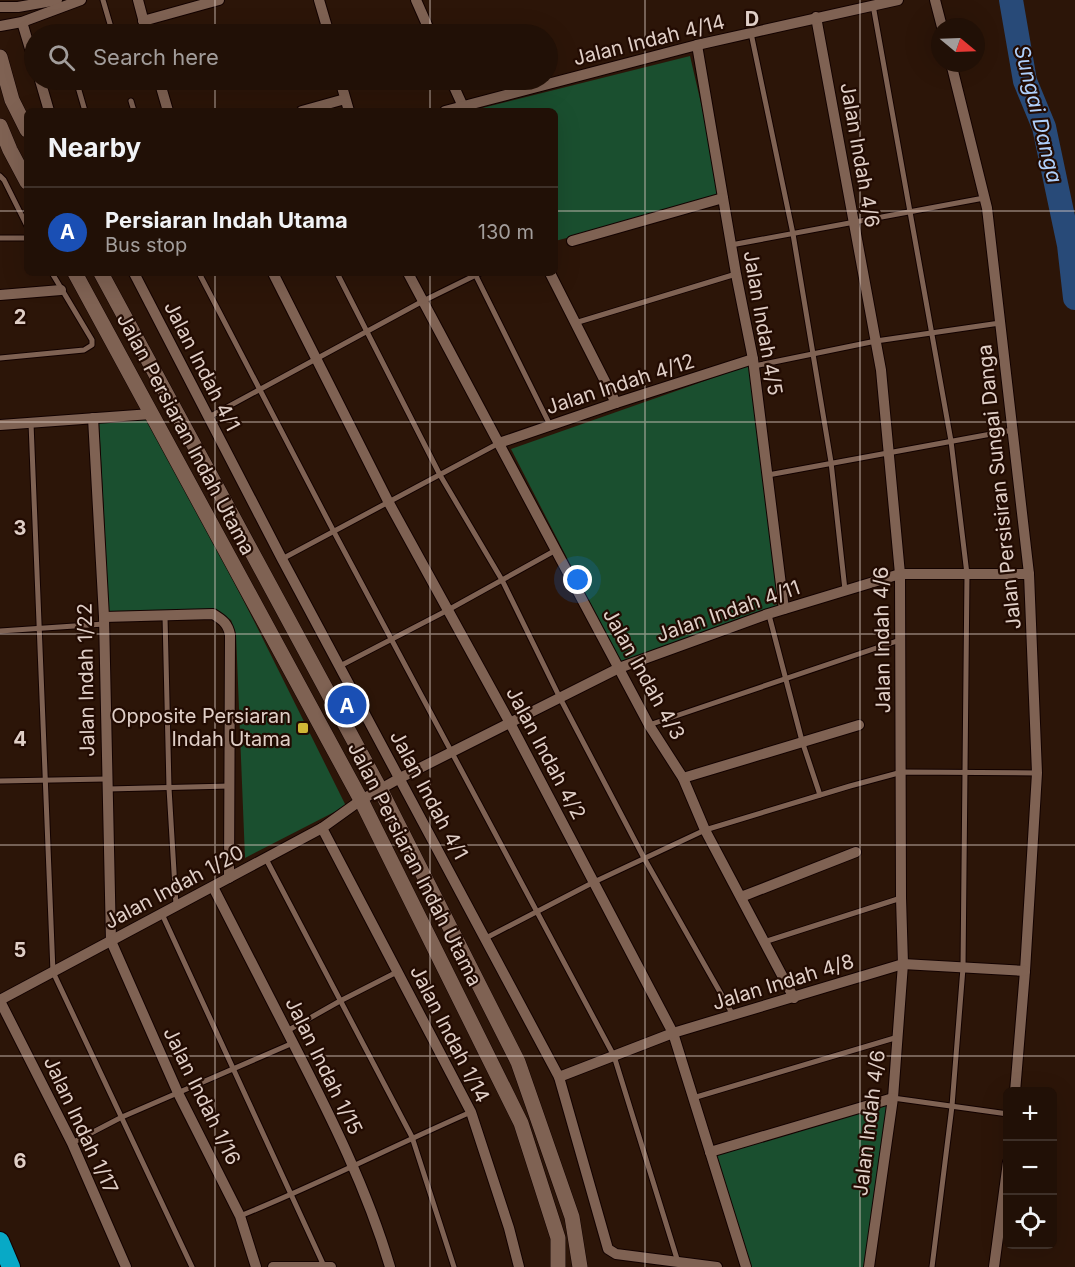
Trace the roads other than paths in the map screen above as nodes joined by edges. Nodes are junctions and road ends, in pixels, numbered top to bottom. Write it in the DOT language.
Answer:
graph roads {
  1 [pos="57,0"];
  2 [pos="81,0"];
  3 [pos="103,0"];
  4 [pos="138,0"];
  5 [pos="219,0"];
  6 [pos="320,0"];
  7 [pos="416,0"];
  8 [pos="898,0"];
  9 [pos="935,0"];
  10 [pos="17,3"];
  11 [pos="873,5"];
  12 [pos="0,7"];
  13 [pos="816,17"];
  14 [pos="940,18"];
  15 [pos="143,21"];
  16 [pos="22,22"];
  17 [pos="110,24"];
  18 [pos="144,24"];
  19 [pos="326,24"];
  20 [pos="427,24"];
  21 [pos="0,27"];
  22 [pos="24,29"];
  23 [pos="751,33"];
  24 [pos="697,45"];
  25 [pos="0,57"];
  26 [pos="953,72"];
  27 [pos="558,83"];
  28 [pos="43,90"];
  29 [pos="79,90"];
  30 [pos="163,90"];
  31 [pos="343,90"];
  32 [pos="455,90"];
  33 [pos="533,90"];
  34 [pos="345,99"];
  35 [pos="131,102"];
  36 [pos="48,108"];
  37 [pos="84,108"];
  38 [pos="133,108"];
  39 [pos="167,108"];
  40 [pos="313,108"];
  41 [pos="348,108"];
  42 [pos="464,108"];
  43 [pos="468,108"];
  44 [pos="24,124"];
  45 [pos="0,126"];
  46 [pos="0,176"];
  47 [pos="24,176"];
  48 [pos="723,198"];
  49 [pos="984,198"];
  50 [pos="911,212"];
  51 [pos="24,220"];
  52 [pos="854,223"];
  53 [pos="793,234"];
  54 [pos="0,238"];
  55 [pos="24,238"];
  56 [pos="572,241"];
  57 [pos="731,244"];
  58 [pos="736,274"];
  59 [pos="54,276"];
  60 [pos="77,276"];
  61 [pos="103,276"];
  62 [pos="136,276"];
  63 [pos="201,276"];
  64 [pos="275,276"];
  65 [pos="338,276"];
  66 [pos="410,276"];
  67 [pos="473,276"];
  68 [pos="478,276"];
  69 [pos="552,276"];
  70 [pos="61,290"];
  71 [pos="0,294"];
  72 [pos="423,301"];
  73 [pos="575,323"];
  74 [pos="1000,323"];
  75 [pos="367,333"];
  76 [pos="932,333"];
  77 [pos="876,341"];
  78 [pos="812,354"];
  79 [pos="0,358"];
  80 [pos="318,359"];
  81 [pos="754,362"];
  82 [pos="261,390"];
  83 [pos="616,403"];
  84 [pos="151,414"];
  85 [pos="93,418"];
  86 [pos="208,418"];
  87 [pos="30,423"];
  88 [pos="0,425"];
  89 [pos="551,426"];
  90 [pos="1013,430"];
  91 [pos="951,441"];
  92 [pos="499,443"];
  93 [pos="888,451"];
  94 [pos="831,462"];
  95 [pos="440,475"];
  96 [pos="768,475"];
  97 [pos="389,503"];
  98 [pos="334,532"];
  99 [pos="556,550"];
  100 [pos="282,559"];
  101 [pos="900,574"];
  102 [pos="967,574"];
  103 [pos="1029,574"];
  104 [pos="502,580"];
  105 [pos="845,590"];
  106 [pos="784,609"];
  107 [pos="448,610"];
  108 [pos="768,614"];
  109 [pos="165,615"];
  110 [pos="104,620"];
  111 [pos="39,628"];
  112 [pos="0,631"];
  113 [pos="393,639"];
  114 [pos="900,640"];
  115 [pos="340,666"];
  116 [pos="619,668"];
  117 [pos="785,679"];
  118 [pos="560,698"];
  119 [pos="510,723"];
  120 [pos="649,725"];
  121 [pos="859,725"];
  122 [pos="802,741"];
  123 [pos="452,752"];
  124 [pos="902,772"];
  125 [pos="963,773"];
  126 [pos="1037,773"];
  127 [pos="400,778"];
  128 [pos="683,778"];
  129 [pos="45,780"];
  130 [pos="0,781"];
  131 [pos="106,784"];
  132 [pos="230,786"];
  133 [pos="169,788"];
  134 [pos="380,789"];
  135 [pos="820,795"];
  136 [pos="361,800"];
  137 [pos="322,828"];
  138 [pos="705,830"];
  139 [pos="856,852"];
  140 [pos="644,858"];
  141 [pos="266,859"];
  142 [pos="230,878"];
  143 [pos="594,882"];
  144 [pos="213,887"];
  145 [pos="741,897"];
  146 [pos="901,898"];
  147 [pos="176,905"];
  148 [pos="537,912"];
  149 [pos="161,913"];
  150 [pos="484,939"];
  151 [pos="111,941"];
  152 [pos="764,942"];
  153 [pos="903,964"];
  154 [pos="963,968"];
  155 [pos="1025,971"];
  156 [pos="53,972"];
  157 [pos="398,972"];
  158 [pos="794,998"];
  159 [pos="0,1001"];
  160 [pos="340,1001"];
  161 [pos="733,1016"];
  162 [pos="287,1031"];
  163 [pos="673,1033"];
  164 [pos="897,1037"];
  165 [pos="293,1043"];
  166 [pos="614,1056"];
  167 [pos="234,1067"];
  168 [pos="559,1077"];
  169 [pos="1016,1087"];
  170 [pos="178,1093"];
  171 [pos="693,1098"];
  172 [pos="892,1098"];
  173 [pos="952,1106"];
  174 [pos="471,1112"];
  175 [pos="1003,1113"];
  176 [pos="122,1117"];
  177 [pos="412,1137"];
  178 [pos="72,1143"];
  179 [pos="710,1152"];
  180 [pos="354,1167"];
  181 [pos="291,1195"];
  182 [pos="1004,1195"];
  183 [pos="240,1216"];
  184 [pos="0,1241"];
  185 [pos="678,1262"];
  186 [pos="324,1266"];
  187 [pos="11,1267"];
  188 [pos="126,1267"];
  189 [pos="192,1267"];
  190 [pos="256,1267"];
  191 [pos="273,1267"];
  192 [pos="330,1267"];
  193 [pos="390,1267"];
  194 [pos="454,1267"];
  195 [pos="519,1267"];
  196 [pos="558,1267"];
  197 [pos="580,1267"];
  198 [pos="717,1267"];
  199 [pos="746,1267"];
  200 [pos="869,1267"];
  201 [pos="932,1267"];
  202 [pos="994,1267"];
  1 -- 10 [label="street"];
  2 -- 16 [label="street"];
  3 -- 17 [label="lane"];
  4 -- 15 [label="street"];
  5 -- 15 [label="street"];
  6 -- 19 [label="street"];
  7 -- 20 [label="street"];
  8 -- 11 [label="street, Jalan Indah 4/14"];
  9 -- 14 [label="street"];
  10 -- 12 [label="street"];
  11 -- 13 [label="street, Jalan Indah 4/14"];
  11 -- 50 [label="lane"];
  13 -- 23 [label="street, Jalan Indah 4/14"];
  13 -- 52 [label="street, Jalan Indah 4/6"];
  15 -- 18 [label="street"];
  16 -- 21 [label="street"];
  16 -- 22 [label="street"];
  23 -- 24 [label="street, Jalan Indah 4/14"];
  23 -- 53 [label="lane"];
  24 -- 27 [label="street, Jalan Indah 4/14"];
  24 -- 48 [label="street, Jalan Indah 4/5"];
  25 -- 44 [label="main road"];
  26 -- 49 [label="street, Jalan Persisiran Sungai Danga"];
  28 -- 36 [label="street"];
  29 -- 37 [label="lane"];
  30 -- 39 [label="street"];
  31 -- 34 [label="street"];
  32 -- 42 [label="street"];
  33 -- 43 [label="street, Jalan Indah 4/14"];
  34 -- 40 [label="street"];
  34 -- 41 [label="street"];
  35 -- 38 [label="lane"];
  45 -- 47 [label="main road"];
  46 -- 51 [label="lane"];
  48 -- 56 [label="street"];
  48 -- 57 [label="street, Jalan Indah 4/5"];
  49 -- 50 [label="lane"];
  49 -- 74 [label="street, Jalan Persisiran Sungai Danga"];
  50 -- 52 [label="lane"];
  50 -- 76 [label="lane"];
  52 -- 53 [label="lane"];
  52 -- 77 [label="street, Jalan Indah 4/6"];
  53 -- 57 [label="lane"];
  53 -- 78 [label="lane"];
  54 -- 55 [label="lane"];
  57 -- 58 [label="street, Jalan Indah 4/5"];
  58 -- 73 [label="lane"];
  58 -- 81 [label="street, Jalan Indah 4/5"];
  59 -- 70 [label="lane"];
  60 -- 84 [label="main road, Jalan Persiaran Indah Utama"];
  61 -- 134 [label="main road, Jalan Persiaran Indah Utama"];
  62 -- 86 [label="street, Jalan Indah 4/1"];
  63 -- 82 [label="lane"];
  64 -- 80 [label="street, Jalan Indah 4/2"];
  65 -- 75 [label="lane"];
  66 -- 72 [label="street, Jalan Indah 4/3"];
  67 -- 72 [label="lane"];
  68 -- 89 [label="lane"];
  69 -- 73 [label="street"];
  70 -- 71 [label="street"];
  70 -- 79 [label="lane"];
  72 -- 75 [label="lane"];
  72 -- 92 [label="street, Jalan Indah 4/3"];
  73 -- 83 [label="street"];
  74 -- 76 [label="lane"];
  74 -- 90 [label="street, Jalan Persisiran Sungai Danga"];
  75 -- 80 [label="lane"];
  75 -- 95 [label="lane"];
  76 -- 77 [label="lane"];
  76 -- 91 [label="lane"];
  77 -- 78 [label="lane"];
  77 -- 93 [label="street, Jalan Indah 4/6"];
  78 -- 81 [label="lane"];
  78 -- 94 [label="lane"];
  80 -- 82 [label="lane"];
  80 -- 97 [label="street, Jalan Indah 4/2"];
  81 -- 83 [label="street, Jalan Indah 4/12"];
  81 -- 96 [label="street, Jalan Indah 4/5"];
  82 -- 86 [label="lane"];
  82 -- 98 [label="lane"];
  83 -- 89 [label="street, Jalan Indah 4/12"];
  84 -- 85 [label="street"];
  84 -- 136 [label="main road, Jalan Persiaran Indah Utama"];
  85 -- 87 [label="street"];
  85 -- 110 [label="street, Jalan Indah 1/22"];
  86 -- 100 [label="street, Jalan Indah 4/1"];
  87 -- 88 [label="street"];
  87 -- 111 [label="lane"];
  89 -- 92 [label="street, Jalan Indah 4/12"];
  90 -- 91 [label="lane"];
  90 -- 103 [label="street, Jalan Persisiran Sungai Danga"];
  91 -- 93 [label="lane"];
  91 -- 102 [label="lane"];
  92 -- 95 [label="lane"];
  92 -- 99 [label="street, Jalan Indah 4/3"];
  93 -- 94 [label="lane"];
  93 -- 101 [label="street, Jalan Indah 4/6"];
  94 -- 96 [label="lane"];
  94 -- 105 [label="lane"];
  95 -- 97 [label="lane"];
  95 -- 104 [label="lane"];
  96 -- 106 [label="street, Jalan Indah 4/5"];
  97 -- 98 [label="lane"];
  97 -- 107 [label="street, Jalan Indah 4/2"];
  98 -- 100 [label="lane"];
  98 -- 113 [label="lane"];
  99 -- 104 [label="lane"];
  99 -- 116 [label="street, Jalan Indah 4/3"];
  100 -- 115 [label="street, Jalan Indah 4/1"];
  101 -- 102 [label="street, Jalan Indah 4/11"];
  101 -- 105 [label="street, Jalan Indah 4/11"];
  101 -- 114 [label="street, Jalan Indah 4/6"];
  102 -- 103 [label="street, Jalan Indah 4/11"];
  102 -- 125 [label="lane"];
  103 -- 126 [label="street, Jalan Persisiran Sungai Danga"];
  104 -- 107 [label="lane"];
  104 -- 118 [label="lane"];
  105 -- 106 [label="street, Jalan Indah 4/11"];
  106 -- 108 [label="street, Jalan Indah 4/11"];
  107 -- 113 [label="lane"];
  107 -- 119 [label="street, Jalan Indah 4/2"];
  108 -- 116 [label="street, Jalan Indah 4/11"];
  108 -- 117 [label="lane"];
  109 -- 110 [label="street"];
  109 -- 132 [label="street"];
  109 -- 133 [label="lane"];
  110 -- 111 [label="lane"];
  110 -- 131 [label="street, Jalan Indah 1/22"];
  111 -- 112 [label="lane"];
  111 -- 129 [label="lane"];
  113 -- 115 [label="lane"];
  113 -- 123 [label="lane"];
  114 -- 117 [label="lane"];
  114 -- 124 [label="street, Jalan Indah 4/6"];
  115 -- 127 [label="street, Jalan Indah 4/1"];
  116 -- 118 [label="street, Jalan Indah 4/11"];
  116 -- 120 [label="street, Jalan Indah 4/3"];
  117 -- 120 [label="lane"];
  117 -- 122 [label="lane"];
  118 -- 119 [label="street, Jalan Indah 4/11"];
  118 -- 140 [label="lane"];
  119 -- 123 [label="street, Jalan Indah 4/11"];
  119 -- 143 [label="street, Jalan Indah 4/2"];
  120 -- 128 [label="street, Jalan Indah 4/3"];
  121 -- 122 [label="street"];
  122 -- 128 [label="street"];
  122 -- 135 [label="lane"];
  123 -- 127 [label="street, Jalan Indah 4/11"];
  123 -- 148 [label="lane"];
  124 -- 125 [label="lane"];
  124 -- 135 [label="lane"];
  124 -- 146 [label="street, Jalan Indah 4/6"];
  125 -- 126 [label="lane"];
  125 -- 154 [label="lane"];
  126 -- 155 [label="street, Jalan Persisiran Sungai Danga"];
  127 -- 134 [label="street, Jalan Indah 4/11"];
  127 -- 150 [label="street, Jalan Indah 4/1"];
  128 -- 138 [label="street, Jalan Indah 4/3"];
  129 -- 130 [label="lane"];
  129 -- 131 [label="lane"];
  129 -- 156 [label="lane"];
  131 -- 133 [label="lane"];
  131 -- 151 [label="street, Jalan Indah 1/22"];
  132 -- 133 [label="lane"];
  132 -- 142 [label="street"];
  133 -- 147 [label="lane"];
  134 -- 136 [label="street, Jalan Indah 4/11"];
  134 -- 197 [label="main road, Jalan Persiaran Indah Utama"];
  135 -- 138 [label="lane"];
  136 -- 137 [label="street, Jalan Indah 1/20"];
  136 -- 196 [label="main road, Jalan Persiaran Indah Utama"];
  137 -- 141 [label="street, Jalan Indah 1/20"];
  137 -- 157 [label="street, Jalan Indah 1/14"];
  138 -- 140 [label="lane"];
  138 -- 145 [label="street, Jalan Indah 4/3"];
  139 -- 145 [label="street"];
  140 -- 143 [label="lane"];
  140 -- 161 [label="lane"];
  141 -- 142 [label="street, Jalan Indah 1/20"];
  141 -- 160 [label="lane"];
  142 -- 144 [label="street, Jalan Indah 1/20"];
  143 -- 148 [label="lane"];
  143 -- 163 [label="street, Jalan Indah 4/2"];
  144 -- 147 [label="street, Jalan Indah 1/20"];
  144 -- 162 [label="street, Jalan Indah 1/15"];
  145 -- 152 [label="street, Jalan Indah 4/3"];
  146 -- 152 [label="lane"];
  146 -- 153 [label="street, Jalan Indah 4/6"];
  147 -- 149 [label="street, Jalan Indah 1/20"];
  148 -- 150 [label="lane"];
  148 -- 166 [label="lane"];
  149 -- 151 [label="street, Jalan Indah 1/20"];
  149 -- 167 [label="lane"];
  150 -- 168 [label="street, Jalan Indah 4/1"];
  151 -- 156 [label="street, Jalan Indah 1/20"];
  151 -- 170 [label="street, Jalan Indah 1/16"];
  152 -- 158 [label="street, Jalan Indah 4/3"];
  153 -- 154 [label="street, Jalan Indah 4/8"];
  153 -- 158 [label="street, Jalan Indah 4/8"];
  153 -- 164 [label="street, Jalan Indah 4/6"];
  154 -- 155 [label="street, Jalan Indah 4/8"];
  154 -- 173 [label="lane"];
  155 -- 169 [label="street, Jalan Persisiran Sungai Danga"];
  156 -- 159 [label="street, Jalan Indah 1/20"];
  156 -- 176 [label="lane"];
  157 -- 160 [label="lane"];
  157 -- 174 [label="street, Jalan Indah 1/14"];
  158 -- 161 [label="street, Jalan Indah 4/8"];
  159 -- 178 [label="street, Jalan Indah 1/17"];
  160 -- 162 [label="lane"];
  160 -- 177 [label="lane"];
  161 -- 163 [label="street, Jalan Indah 4/8"];
  162 -- 165 [label="street, Jalan Indah 1/15"];
  163 -- 166 [label="street, Jalan Indah 4/8"];
  163 -- 171 [label="street, Jalan Indah 4/2"];
  164 -- 171 [label="lane"];
  164 -- 172 [label="street, Jalan Indah 4/6"];
  165 -- 167 [label="lane"];
  165 -- 180 [label="street, Jalan Indah 1/15"];
  166 -- 168 [label="street, Jalan Indah 4/8"];
  166 -- 185 [label="lane"];
  167 -- 170 [label="lane"];
  167 -- 181 [label="lane"];
  168 -- 185 [label="street, Jalan Indah 4/1"];
  170 -- 176 [label="lane"];
  170 -- 183 [label="street, Jalan Indah 1/16"];
  171 -- 179 [label="street, Jalan Indah 4/2"];
  172 -- 173 [label="lane"];
  172 -- 179 [label="street"];
  172 -- 200 [label="street, Jalan Indah 4/6"];
  173 -- 175 [label="lane"];
  173 -- 201 [label="lane"];
  174 -- 177 [label="lane"];
  174 -- 195 [label="street, Jalan Indah 1/14"];
  176 -- 178 [label="lane"];
  176 -- 189 [label="lane"];
  177 -- 180 [label="lane"];
  177 -- 194 [label="lane"];
  178 -- 188 [label="street, Jalan Indah 1/17"];
  179 -- 199 [label="street, Jalan Indah 4/2"];
  180 -- 181 [label="lane"];
  180 -- 193 [label="street, Jalan Indah 1/15"];
  181 -- 183 [label="lane"];
  181 -- 186 [label="lane"];
  182 -- 202 [label="street"];
  183 -- 190 [label="street, Jalan Indah 1/16"];
  184 -- 187 [label="highway"];
  185 -- 198 [label="street, Jalan Indah 4/1"];
  186 -- 191 [label="street"];
  186 -- 192 [label="street"];
}
